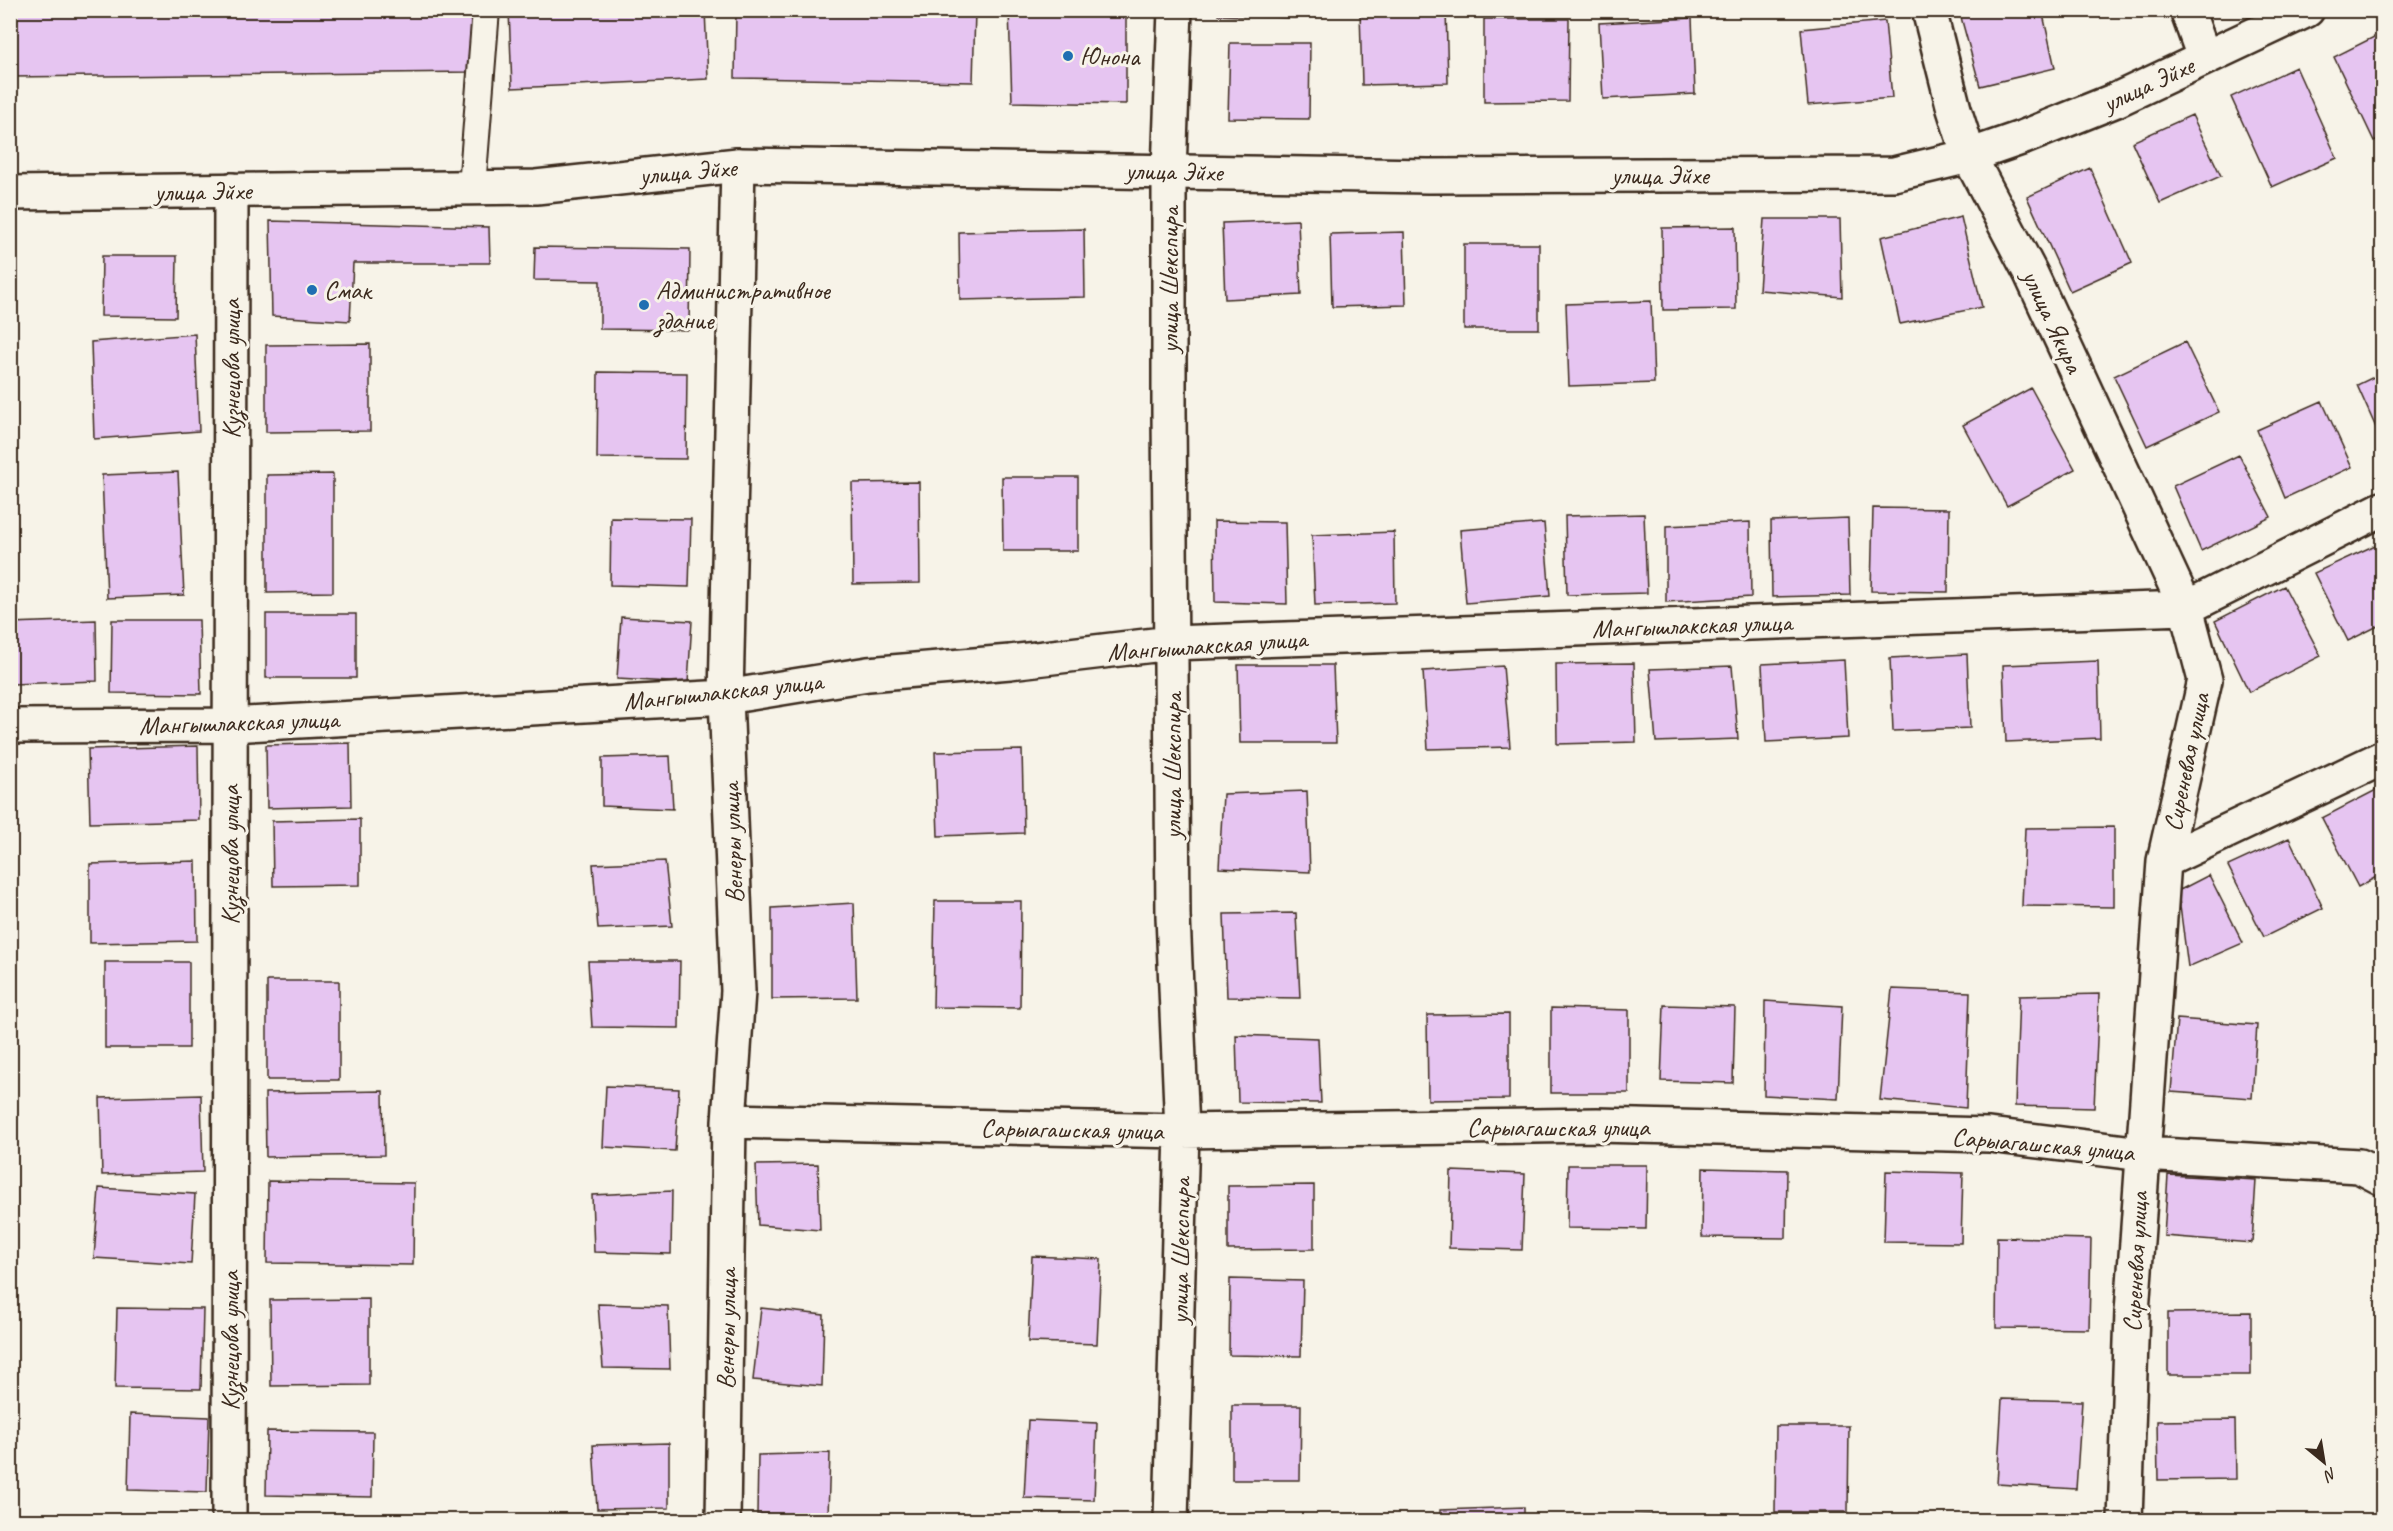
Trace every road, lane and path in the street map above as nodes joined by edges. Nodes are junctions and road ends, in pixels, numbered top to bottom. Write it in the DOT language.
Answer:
graph roads {
  1 [pos="486,10"];
  2 [pos="1175,10"];
  3 [pos="1929,10"];
  4 [pos="2187,10"];
  5 [pos="2307,10"];
  6 [pos="2204,57"];
  7 [pos="1969,156"];
  8 [pos="738,165"];
  9 [pos="1169,171"];
  10 [pos="472,188"];
  11 [pos="231,190"];
  12 [pos="10,194"];
  13 [pos="2382,509"];
  14 [pos="2189,618"];
  15 [pos="1171,643"];
  16 [pos="726,697"];
  17 [pos="230,725"];
  18 [pos="10,726"];
  19 [pos="2382,758"];
  20 [pos="2164,861"];
  21 [pos="729,1120"];
  22 [pos="1182,1131"];
  23 [pos="2142,1154"];
  24 [pos="2382,1178"];
  25 [pos="229,1521"];
  26 [pos="723,1521"];
  27 [pos="1171,1521"];
  28 [pos="2125,1521"];
  1 -- 10 [label="lane"];
  2 -- 9 [label="street, улица Шекспира"];
  3 -- 7 [label="street, улица Якира"];
  4 -- 6 [label="street"];
  5 -- 6 [label="street, улица Эйхе"];
  6 -- 7 [label="street, улица Эйхе"];
  7 -- 9 [label="street, улица Эйхе"];
  7 -- 14 [label="street, улица Якира"];
  8 -- 9 [label="street, улица Эйхе"];
  8 -- 10 [label="street, улица Эйхе"];
  8 -- 16 [label="street, Венеры улица"];
  9 -- 15 [label="street, улица Шекспира"];
  10 -- 11 [label="street, улица Эйхе"];
  11 -- 12 [label="street, улица Эйхе"];
  11 -- 17 [label="street, Кузнецова улица"];
  13 -- 14 [label="street, Мангышлакская улица"];
  14 -- 15 [label="street, Мангышлакская улица"];
  14 -- 20 [label="street, Сиреневая улица"];
  15 -- 16 [label="street, Мангышлакская улица"];
  15 -- 22 [label="street, улица Шекспира"];
  16 -- 17 [label="street, Мангышлакская улица"];
  16 -- 21 [label="street, Венеры улица"];
  17 -- 18 [label="street, Мангышлакская улица"];
  17 -- 25 [label="street, Кузнецова улица"];
  19 -- 20 [label="street, Сиреневая улица"];
  20 -- 23 [label="street, Сиреневая улица"];
  21 -- 22 [label="street, Сарыагашская улица"];
  21 -- 26 [label="street, Венеры улица"];
  22 -- 23 [label="street, Сарыагашская улица"];
  22 -- 27 [label="street, улица Шекспира"];
  23 -- 24 [label="street, Сарыагашская улица"];
  23 -- 28 [label="street, Сиреневая улица"];
}
